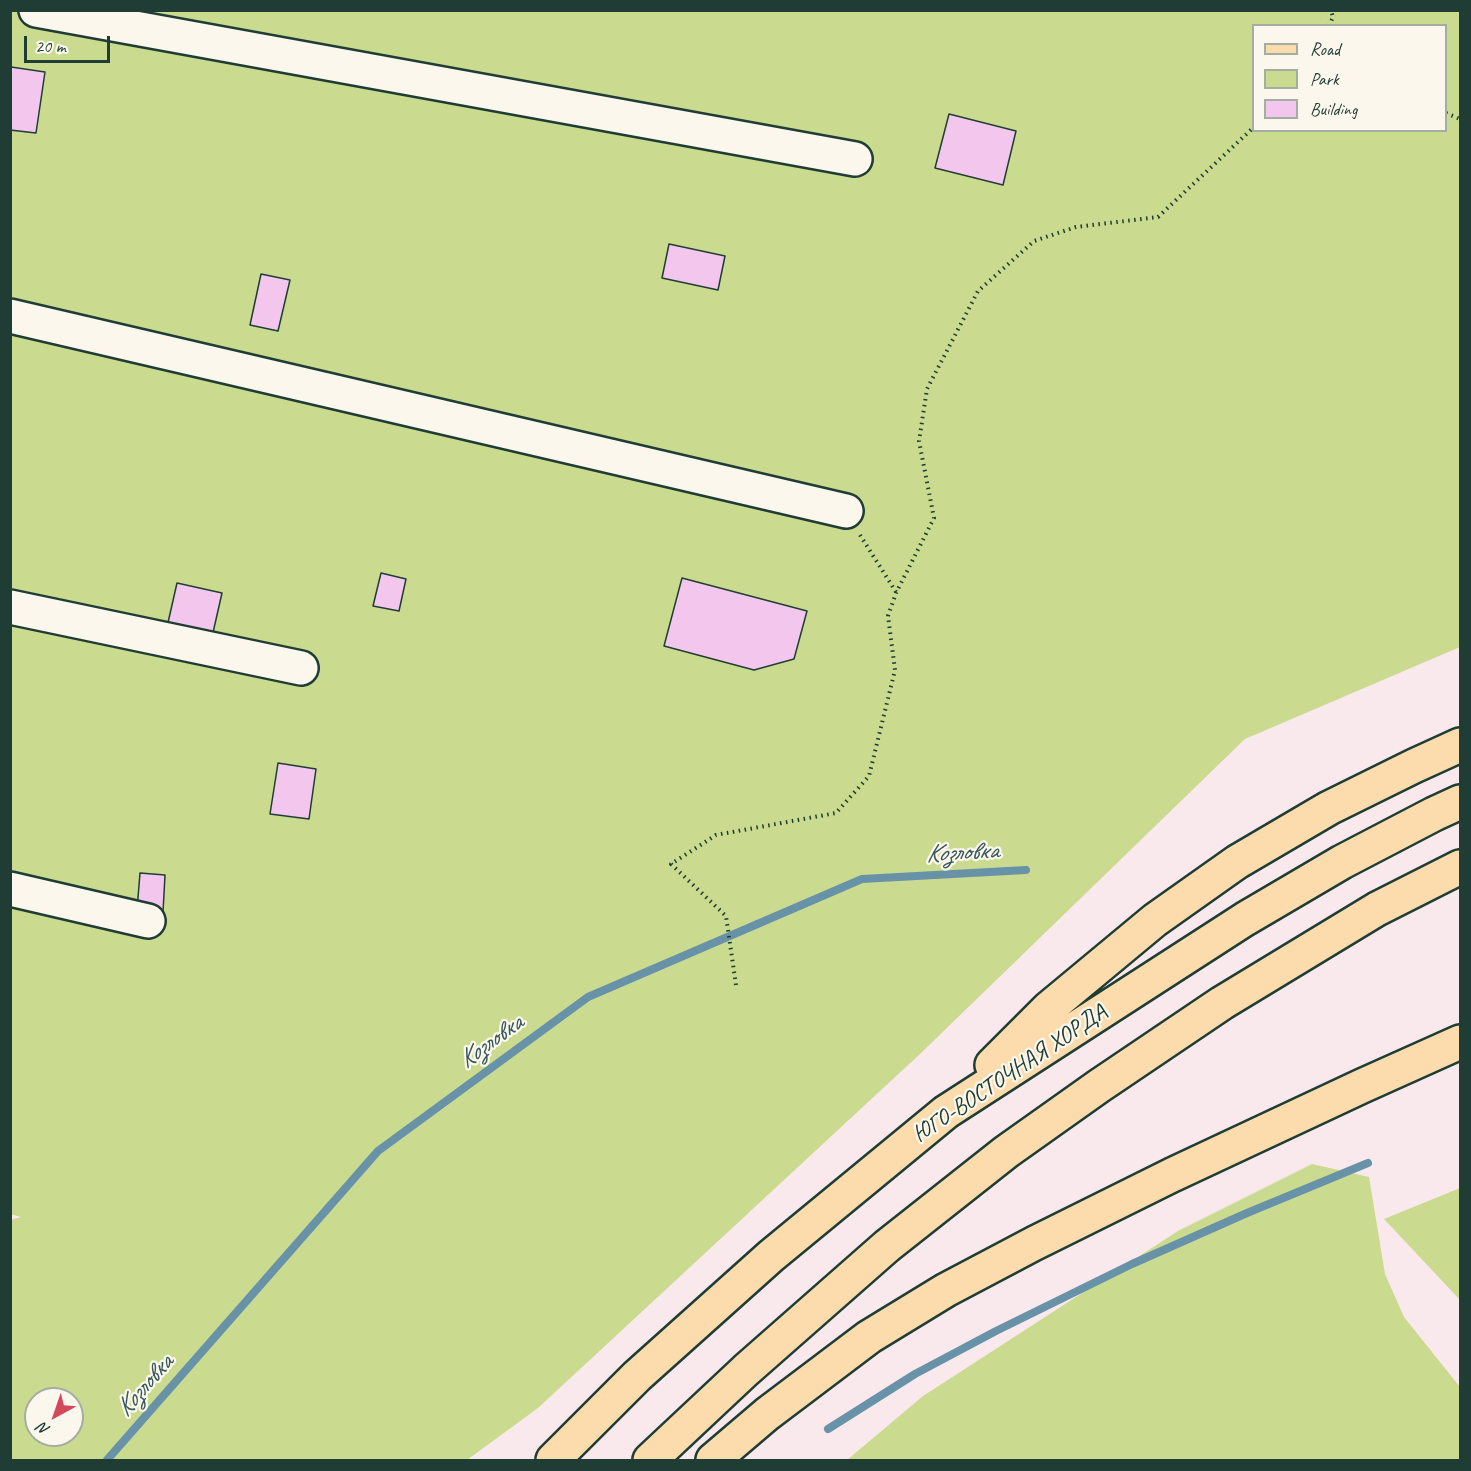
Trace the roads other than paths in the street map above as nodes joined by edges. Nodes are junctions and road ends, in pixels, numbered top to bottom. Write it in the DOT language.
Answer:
graph roads {
  1 [pos="36,10"];
  2 [pos="855,159"];
  3 [pos="10,316"];
  4 [pos="846,511"];
  5 [pos="10,608"];
  6 [pos="301,668"];
  7 [pos="1461,745"];
  8 [pos="1461,802"];
  9 [pos="1461,867"];
  10 [pos="10,889"];
  11 [pos="148,921"];
  12 [pos="1461,1042"];
  13 [pos="946,1112"];
  14 [pos="553,1461"];
  15 [pos="650,1461"];
  16 [pos="713,1461"];
  1 -- 2 [label="lane"];
  3 -- 4 [label="lane"];
  5 -- 6 [label="lane"];
  7 -- 13 [label="main road"];
  8 -- 13 [label="main road, ЮГО-ВОСТОЧНАЯ ХОРДА"];
  9 -- 15 [label="main road"];
  10 -- 11 [label="lane"];
  12 -- 16 [label="main road"];
  13 -- 14 [label="main road, ЮГО-ВОСТОЧНАЯ ХОРДА"];
}
